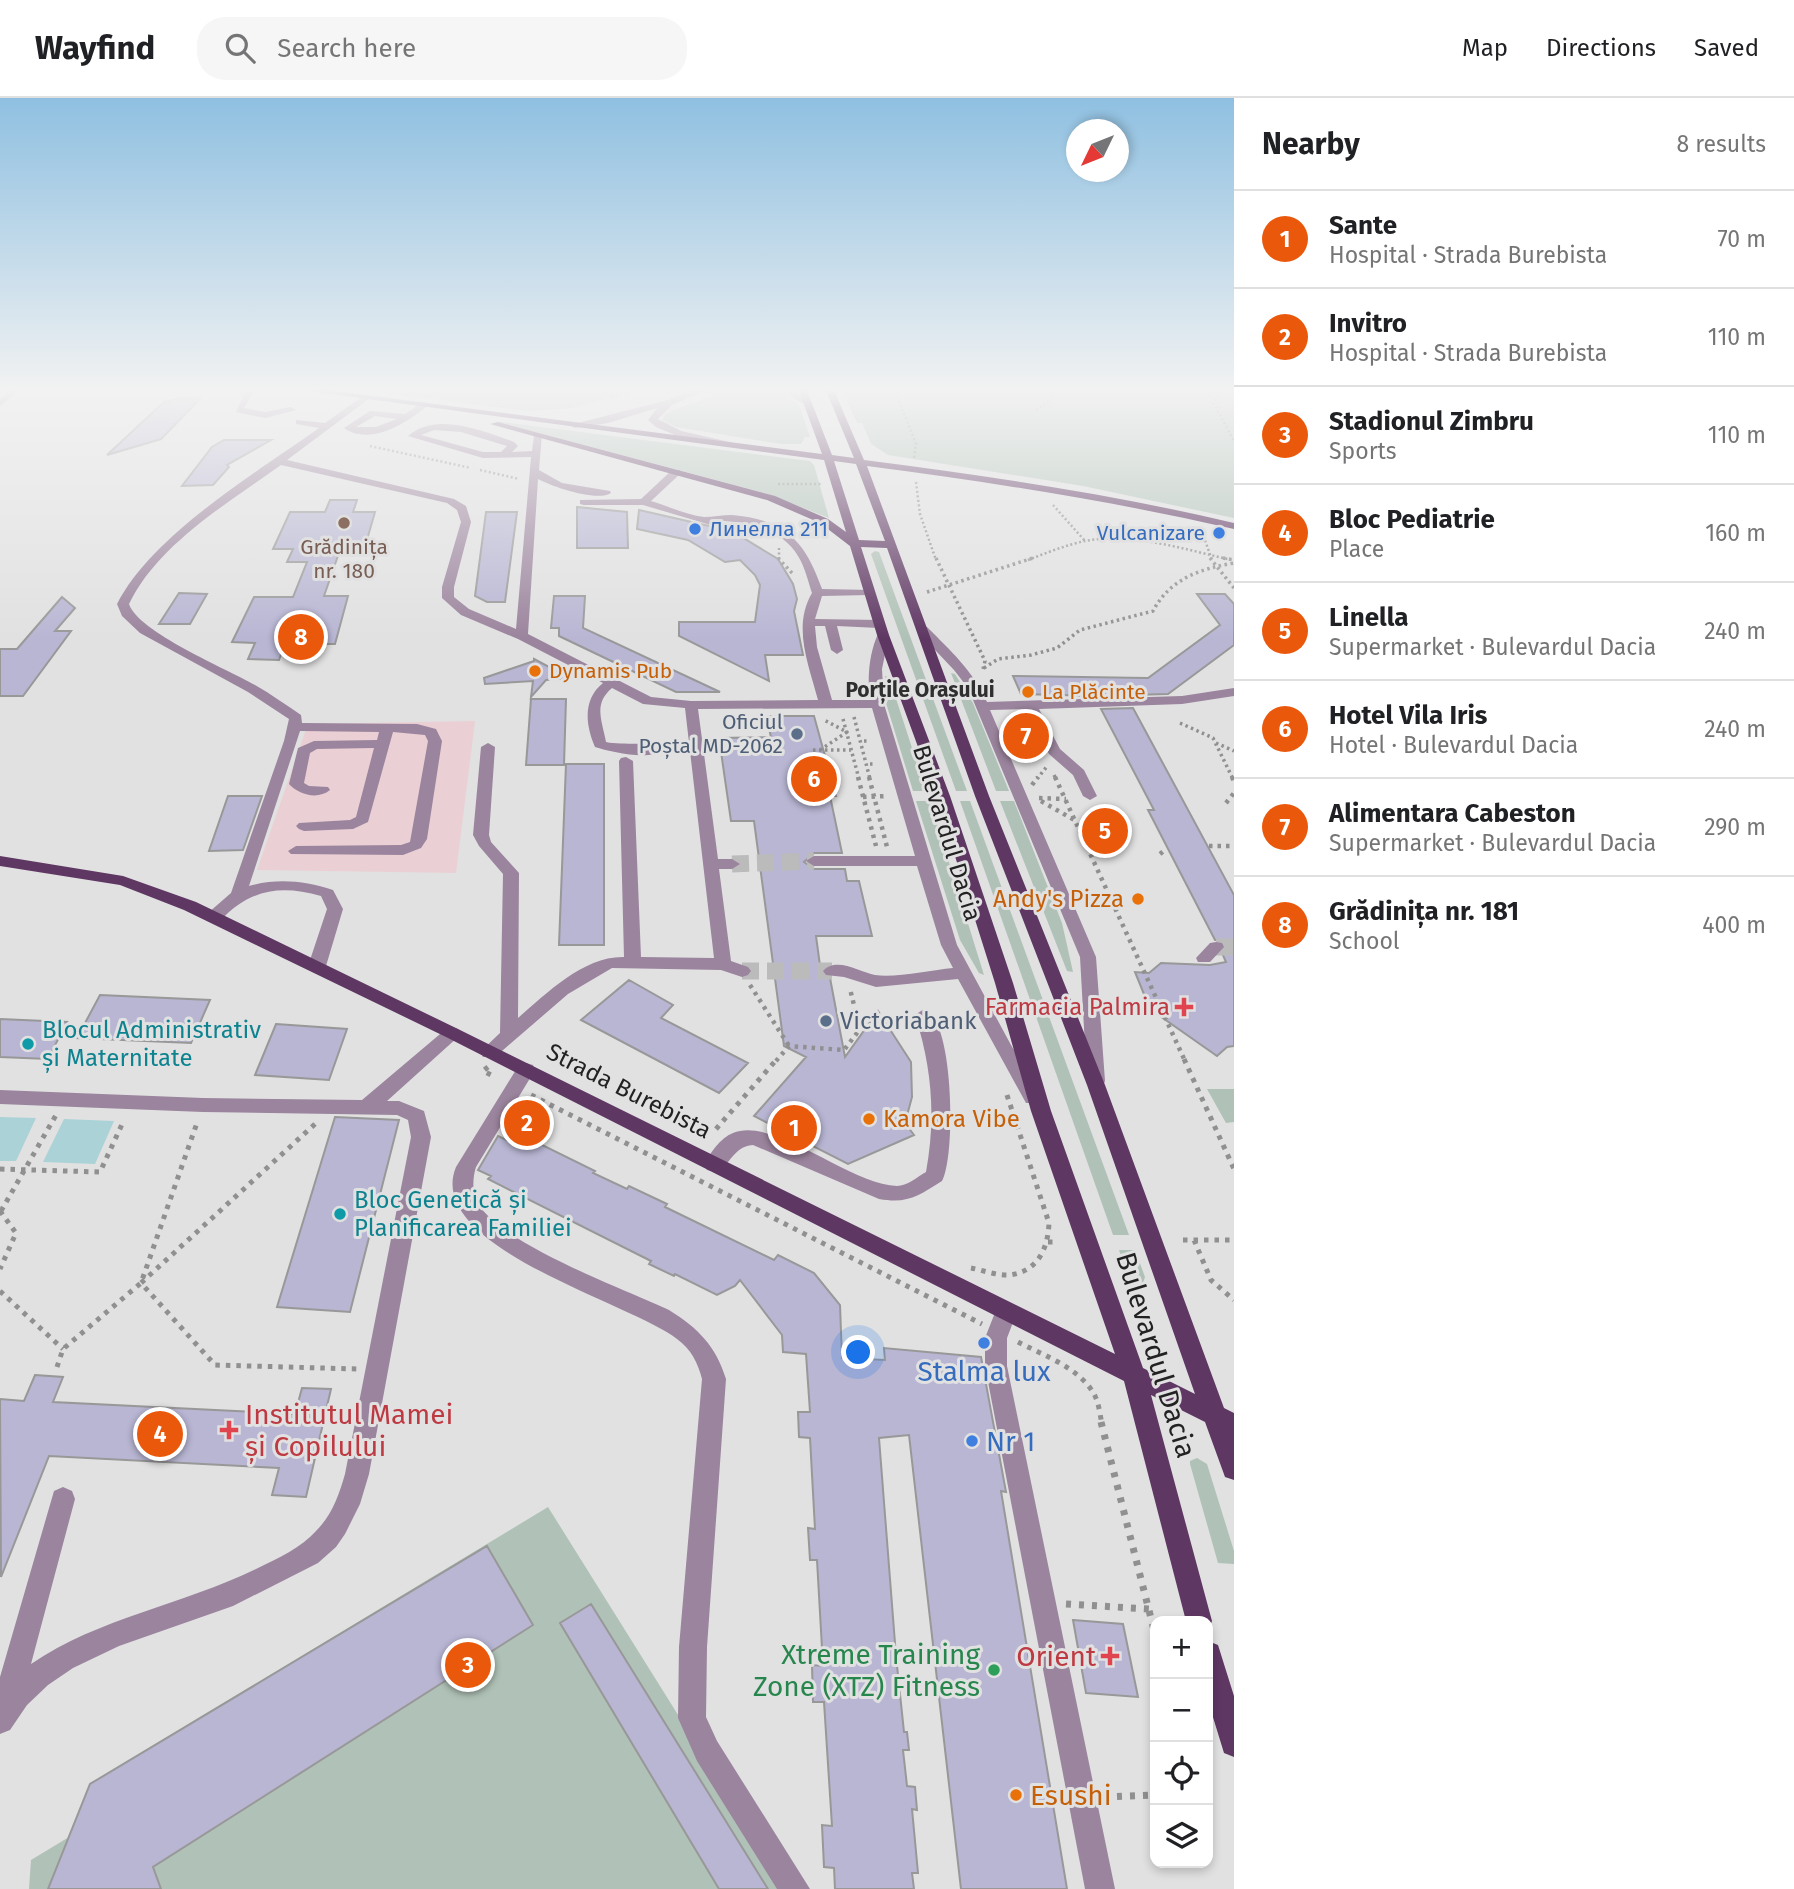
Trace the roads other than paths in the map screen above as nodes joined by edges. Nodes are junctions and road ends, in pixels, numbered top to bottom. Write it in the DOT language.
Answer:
graph roads {
  1 [pos="263,472"];
  2 [pos="325,472"];
  3 [pos="534,472"];
  4 [pos="676,472"];
  5 [pos="832,472"];
  6 [pos="864,472"];
  7 [pos="937,472"];
  8 [pos="534,476"];
  9 [pos="653,492"];
  10 [pos="584,502"];
  11 [pos="644,502"];
  12 [pos="704,520"];
  13 [pos="1234,526"];
  14 [pos="744,532"];
  15 [pos="853,543"];
  16 [pos="890,545"];
  17 [pos="869,592"];
  18 [pos="814,598"];
  19 [pos="809,622"];
  20 [pos="830,622"];
  21 [pos="923,629"];
  22 [pos="881,630"];
  23 [pos="522,636"];
  24 [pos="838,650"];
  25 [pos="610,683"];
  26 [pos="1234,692"];
  27 [pos="839,704"];
  28 [pos="877,704"];
  29 [pos="691,705"];
  30 [pos="1030,705"];
  31 [pos="982,706"];
  32 [pos="295,727"];
  33 [pos="387,727"];
  34 [pos="383,744"];
  35 [pos="488,747"];
  36 [pos="656,750"];
  37 [pos="626,761"];
  38 [pos="323,790"];
  39 [pos="1090,796"];
  40 [pos="304,826"];
  41 [pos="296,851"];
  42 [pos="0,861"];
  43 [pos="924,861"];
  44 [pos="814,862"];
  45 [pos="710,864"];
  46 [pos="732,864"];
  47 [pos="238,895"];
  48 [pos="214,917"];
  49 [pos="633,961"];
  50 [pos="723,964"];
  51 [pos="317,966"];
  52 [pos="742,971"];
  53 [pos="839,971"];
  54 [pos="963,973"];
  55 [pos="924,1015"];
  56 [pos="452,1033"];
  57 [pos="509,1034"];
  58 [pos="494,1054"];
  59 [pos="521,1079"];
  60 [pos="1096,1085"];
  61 [pos="0,1097"];
  62 [pos="366,1108"];
  63 [pos="1041,1111"];
  64 [pos="714,1165"];
  65 [pos="1001,1322"];
  66 [pos="1135,1375"];
  67 [pos="1225,1421"];
  68 [pos="1234,1469"];
  69 [pos="63,1499"];
  70 [pos="1198,1616"];
  71 [pos="1213,1672"];
  72 [pos="1,1717"];
  73 [pos="1234,1743"];
  74 [pos="795,1889"];
  75 [pos="1100,1889"];
  1 -- 32 [label="street"];
  2 -- 23 [label="street"];
  3 -- 8 [label="street"];
  4 -- 9 [label="street"];
  4 -- 15 [label="main road"];
  5 -- 15 [label="main road, Bulevardul Dacia"];
  6 -- 16 [label="main road, Bulevardul Dacia"];
  7 -- 13 [label="main road"];
  8 -- 9 [label="street"];
  8 -- 23 [label="street"];
  9 -- 11 [label="street"];
  10 -- 11 [label="street"];
  11 -- 12 [label="street"];
  12 -- 14 [label="street"];
  12 -- 18 [label="street"];
  15 -- 16 [label="main road"];
  15 -- 17 [label="main road, Bulevardul Dacia"];
  16 -- 21 [label="main road, Bulevardul Dacia"];
  17 -- 18 [label="street"];
  17 -- 22 [label="main road, Bulevardul Dacia"];
  18 -- 19 [label="street"];
  19 -- 20 [label="street"];
  19 -- 27 [label="street"];
  20 -- 22 [label="street"];
  20 -- 24 [label="street"];
  21 -- 31 [label="street, Bulevardul Dacia"];
  21 -- 60 [label="main road, Bulevardul Dacia"];
  22 -- 28 [label="street, Bulevardul Dacia"];
  22 -- 63 [label="main road, Bulevardul Dacia"];
  23 -- 25 [label="street"];
  25 -- 29 [label="street"];
  25 -- 36 [label="street"];
  26 -- 30 [label="street"];
  27 -- 28 [label="street"];
  27 -- 29 [label="street"];
  28 -- 43 [label="street, Bulevardul Dacia"];
  29 -- 45 [label="street"];
  30 -- 31 [label="street"];
  30 -- 39 [label="street"];
  31 -- 60 [label="street, Bulevardul Dacia"];
  32 -- 33 [label="street"];
  32 -- 47 [label="street"];
  33 -- 34 [label="street"];
  33 -- 41 [label="street"];
  34 -- 38 [label="street"];
  34 -- 40 [label="street"];
  35 -- 57 [label="street"];
  37 -- 49 [label="street"];
  42 -- 48 [label="main road, Strada Burebista"];
  43 -- 44 [label="street"];
  43 -- 54 [label="street, Bulevardul Dacia"];
  45 -- 46 [label="street"];
  45 -- 50 [label="street"];
  47 -- 48 [label="street"];
  47 -- 51 [label="street"];
  48 -- 51 [label="main road, Strada Burebista"];
  49 -- 50 [label="street"];
  49 -- 57 [label="street"];
  50 -- 52 [label="street"];
  51 -- 56 [label="main road, Strada Burebista"];
  53 -- 54 [label="street"];
  54 -- 63 [label="street, Bulevardul Dacia"];
  55 -- 64 [label="street"];
  56 -- 58 [label="main road, Strada Burebista"];
  56 -- 62 [label="street"];
  57 -- 58 [label="street"];
  58 -- 59 [label="main road, Strada Burebista"];
  59 -- 64 [label="main road, Strada Burebista"];
  59 -- 74 [label="street"];
  60 -- 67 [label="main road, Bulevardul Dacia"];
  61 -- 62 [label="street"];
  62 -- 72 [label="street"];
  63 -- 66 [label="main road, Bulevardul Dacia"];
  64 -- 65 [label="main road, Strada Burebista"];
  65 -- 66 [label="main road, Strada Burebista"];
  65 -- 75 [label="street"];
  66 -- 67 [label="main road, Strada Burebista"];
  66 -- 70 [label="main road, Bulevardul Dacia"];
  67 -- 68 [label="main road, Bulevardul Dacia"];
  69 -- 72 [label="street"];
  71 -- 73 [label="main road"];
}
